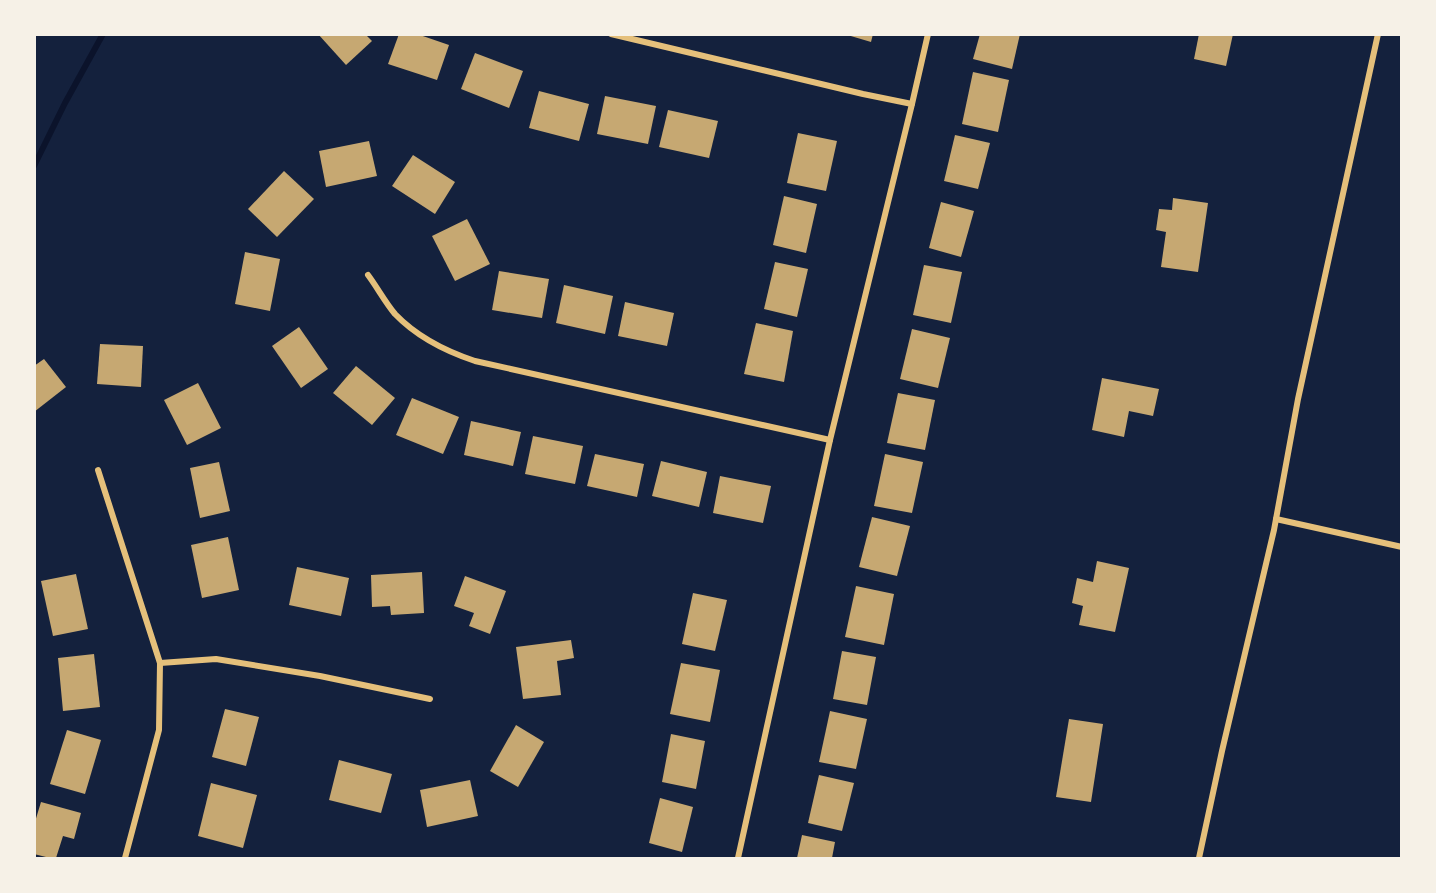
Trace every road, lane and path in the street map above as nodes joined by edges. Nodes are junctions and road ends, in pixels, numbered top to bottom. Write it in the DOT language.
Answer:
graph roads {
  1 [pos="611,34"];
  2 [pos="928,34"];
  3 [pos="1378,34"];
  4 [pos="912,104"];
  5 [pos="368,275"];
  6 [pos="830,440"];
  7 [pos="98,470"];
  8 [pos="1276,519"];
  9 [pos="1401,548"];
  10 [pos="160,663"];
  11 [pos="430,699"];
  12 [pos="125,858"];
  13 [pos="738,858"];
  14 [pos="1199,858"];
  1 -- 4 [label="street"];
  2 -- 4 [label="street"];
  3 -- 8 [label="street"];
  4 -- 6 [label="street"];
  5 -- 6 [label="street"];
  6 -- 13 [label="street"];
  7 -- 10 [label="street"];
  8 -- 9 [label="street"];
  8 -- 14 [label="street"];
  10 -- 11 [label="street"];
  10 -- 12 [label="street"];
}
